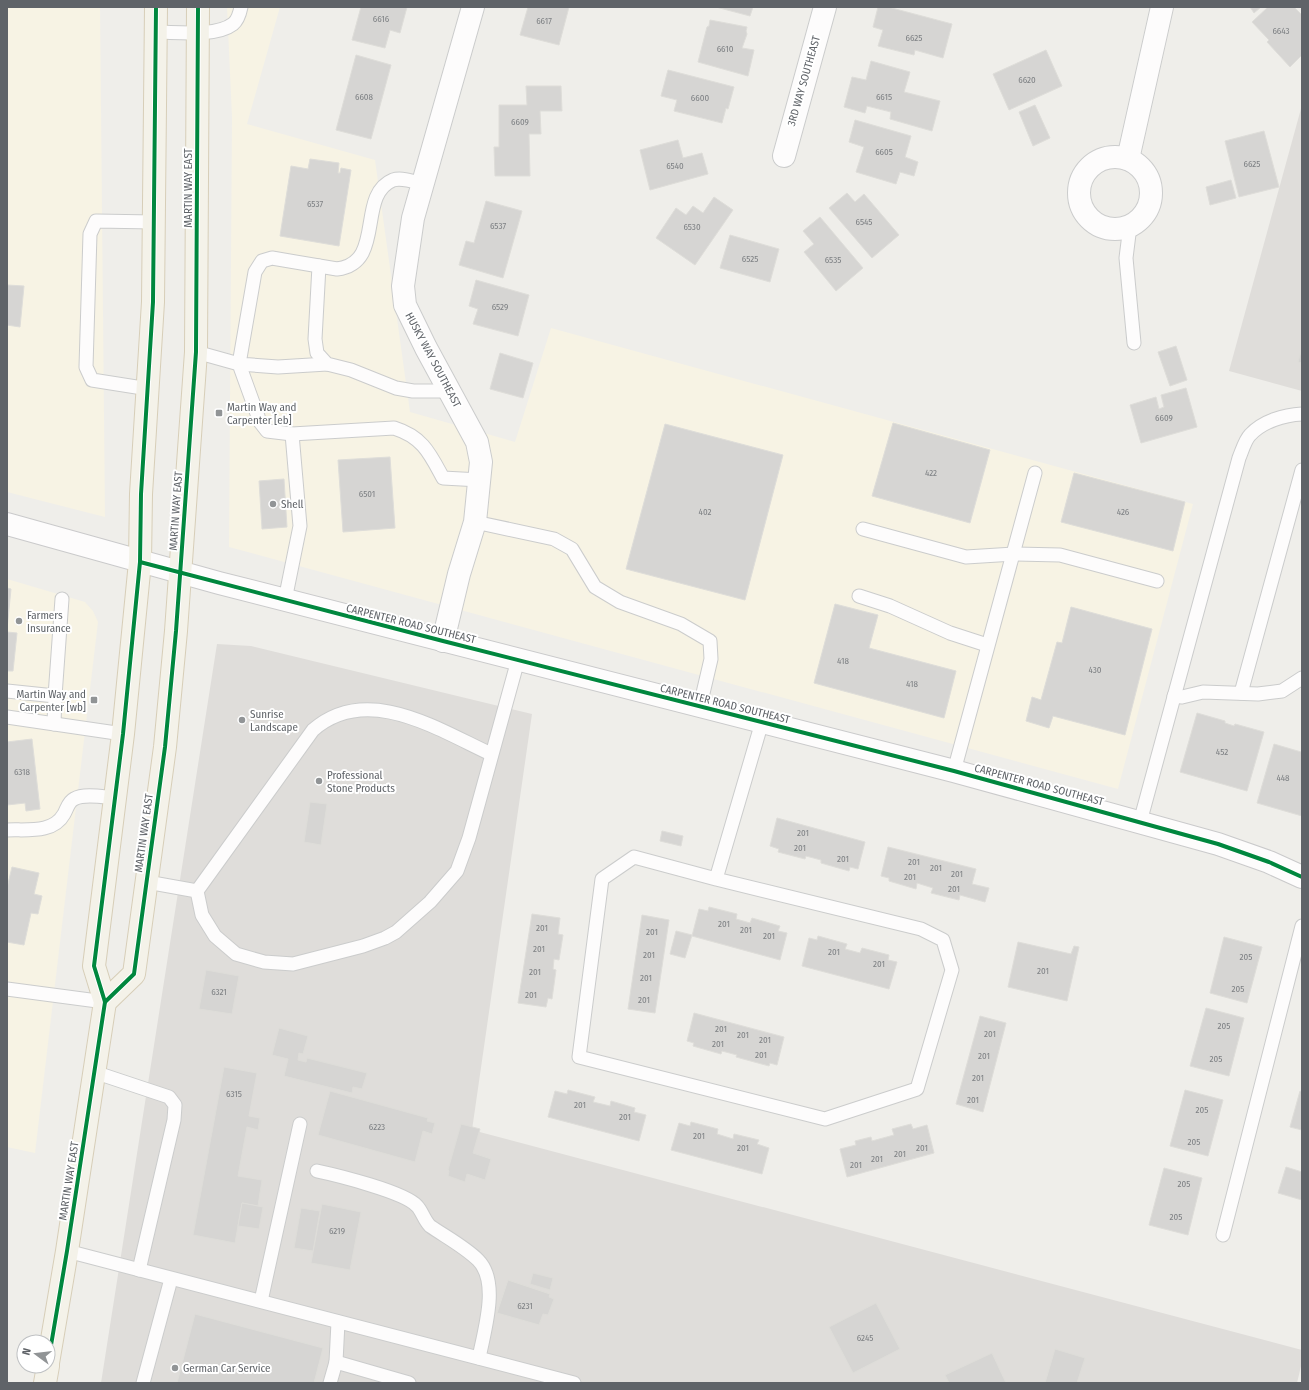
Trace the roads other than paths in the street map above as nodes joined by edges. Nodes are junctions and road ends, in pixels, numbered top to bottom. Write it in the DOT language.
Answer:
graph roads {
  1 [pos="156,7"];
  2 [pos="198,7"];
  3 [pos="242,7"];
  4 [pos="473,7"];
  5 [pos="825,7"];
  6 [pos="1162,7"];
  7 [pos="156,32"];
  8 [pos="198,32"];
  9 [pos="784,156"];
  10 [pos="1128,159"];
  11 [pos="423,184"];
  12 [pos="154,222"];
  13 [pos="1130,226"];
  14 [pos="319,266"];
  15 [pos="1134,343"];
  16 [pos="196,352"];
  17 [pos="239,364"];
  18 [pos="327,364"];
  19 [pos="148,389"];
  20 [pos="449,391"];
  21 [pos="1302,414"];
  22 [pos="292,434"];
  23 [pos="1302,470"];
  24 [pos="1035,473"];
  25 [pos="480,480"];
  26 [pos="476,522"];
  27 [pos="7,524"];
  28 [pos="863,529"];
  29 [pos="1014,554"];
  30 [pos="140,562"];
  31 [pos="180,573"];
  32 [pos="1157,581"];
  33 [pos="859,596"];
  34 [pos="62,599"];
  35 [pos="285,600"];
  36 [pos="443,641"];
  37 [pos="987,645"];
  38 [pos="518,660"];
  39 [pos="1302,678"];
  40 [pos="7,691"];
  41 [pos="1241,693"];
  42 [pos="55,696"];
  43 [pos="1174,696"];
  44 [pos="700,706"];
  45 [pos="7,717"];
  46 [pos="762,722"];
  47 [pos="54,724"];
  48 [pos="123,734"];
  49 [pos="491,754"];
  50 [pos="954,771"];
  51 [pos="115,798"];
  52 [pos="1140,822"];
  53 [pos="7,830"];
  54 [pos="1302,877"];
  55 [pos="716,879"];
  56 [pos="147,882"];
  57 [pos="197,891"];
  58 [pos="1302,926"];
  59 [pos="7,988"];
  60 [pos="105,1002"];
  61 [pos="94,1072"];
  62 [pos="300,1124"];
  63 [pos="317,1171"];
  64 [pos="1223,1235"];
  65 [pos="67,1251"];
  66 [pos="139,1270"];
  67 [pos="171,1278"];
  68 [pos="261,1301"];
  69 [pos="338,1322"];
  70 [pos="53,1334"];
  71 [pos="479,1358"];
  72 [pos="336,1362"];
  73 [pos="143,1383"];
  74 [pos="330,1383"];
  75 [pos="409,1383"];
  76 [pos="574,1383"];
  1 -- 7 [label="main road, MARTIN WAY EAST"];
  2 -- 8 [label="main road, MARTIN WAY EAST"];
  3 -- 8 [label="lane"];
  4 -- 11 [label="street, HUSKY WAY SOUTHEAST"];
  5 -- 9 [label="street, 3RD WAY SOUTHEAST"];
  6 -- 10 [label="street"];
  7 -- 8 [label="lane"];
  7 -- 12 [label="main road, MARTIN WAY EAST"];
  8 -- 16 [label="main road, MARTIN WAY EAST"];
  10 -- 13 [label="street"];
  10 -- 13 [label="street"];
  11 -- 14 [label="lane"];
  11 -- 20 [label="street, HUSKY WAY SOUTHEAST"];
  12 -- 19 [label="main road, MARTIN WAY EAST"];
  12 -- 19 [label="lane"];
  13 -- 15 [label="lane"];
  14 -- 17 [label="lane"];
  14 -- 18 [label="lane"];
  16 -- 17 [label="lane"];
  16 -- 31 [label="main road, MARTIN WAY EAST"];
  17 -- 18 [label="lane"];
  17 -- 22 [label="lane"];
  18 -- 20 [label="lane"];
  19 -- 30 [label="main road, MARTIN WAY EAST"];
  20 -- 25 [label="street, HUSKY WAY SOUTHEAST"];
  21 -- 43 [label="lane"];
  22 -- 25 [label="lane"];
  22 -- 35 [label="lane"];
  23 -- 41 [label="lane"];
  24 -- 29 [label="lane"];
  25 -- 26 [label="street, HUSKY WAY SOUTHEAST"];
  26 -- 36 [label="street, HUSKY WAY SOUTHEAST"];
  26 -- 44 [label="lane"];
  27 -- 30 [label="street, CARPENTER ROAD SOUTHEAST"];
  28 -- 29 [label="lane"];
  29 -- 32 [label="lane"];
  29 -- 37 [label="lane"];
  30 -- 31 [label="street, CARPENTER ROAD SOUTHEAST"];
  30 -- 48 [label="main road, MARTIN WAY EAST"];
  31 -- 35 [label="street, CARPENTER ROAD SOUTHEAST"];
  31 -- 56 [label="main road, MARTIN WAY EAST"];
  33 -- 37 [label="lane"];
  34 -- 42 [label="lane"];
  35 -- 36 [label="street, CARPENTER ROAD SOUTHEAST"];
  36 -- 38 [label="street, CARPENTER ROAD SOUTHEAST"];
  37 -- 50 [label="lane"];
  38 -- 44 [label="street, CARPENTER ROAD SOUTHEAST"];
  38 -- 49 [label="lane"];
  39 -- 41 [label="lane"];
  40 -- 42 [label="lane"];
  41 -- 43 [label="lane"];
  42 -- 47 [label="lane"];
  43 -- 52 [label="lane"];
  44 -- 46 [label="street, CARPENTER ROAD SOUTHEAST"];
  45 -- 47 [label="lane"];
  46 -- 50 [label="street, CARPENTER ROAD SOUTHEAST"];
  46 -- 55 [label="lane"];
  47 -- 48 [label="lane"];
  48 -- 51 [label="main road, MARTIN WAY EAST"];
  49 -- 57 [label="lane"];
  49 -- 57 [label="lane"];
  50 -- 52 [label="street, CARPENTER ROAD SOUTHEAST"];
  51 -- 53 [label="lane"];
  51 -- 60 [label="main road, MARTIN WAY EAST"];
  52 -- 54 [label="street, CARPENTER ROAD SOUTHEAST"];
  55 -- 55 [label="lane"];
  56 -- 57 [label="lane"];
  56 -- 60 [label="main road, MARTIN WAY EAST"];
  58 -- 64 [label="lane"];
  59 -- 60 [label="lane"];
  60 -- 61 [label="main road, MARTIN WAY EAST"];
  61 -- 65 [label="main road, MARTIN WAY EAST"];
  61 -- 66 [label="lane"];
  62 -- 68 [label="lane"];
  63 -- 71 [label="lane"];
  65 -- 66 [label="lane"];
  65 -- 70 [label="main road, MARTIN WAY EAST"];
  66 -- 67 [label="lane"];
  67 -- 68 [label="lane"];
  67 -- 73 [label="lane"];
  68 -- 69 [label="lane"];
  69 -- 71 [label="lane"];
  69 -- 72 [label="lane"];
  71 -- 76 [label="lane"];
  72 -- 74 [label="lane"];
  72 -- 75 [label="lane"];
}
